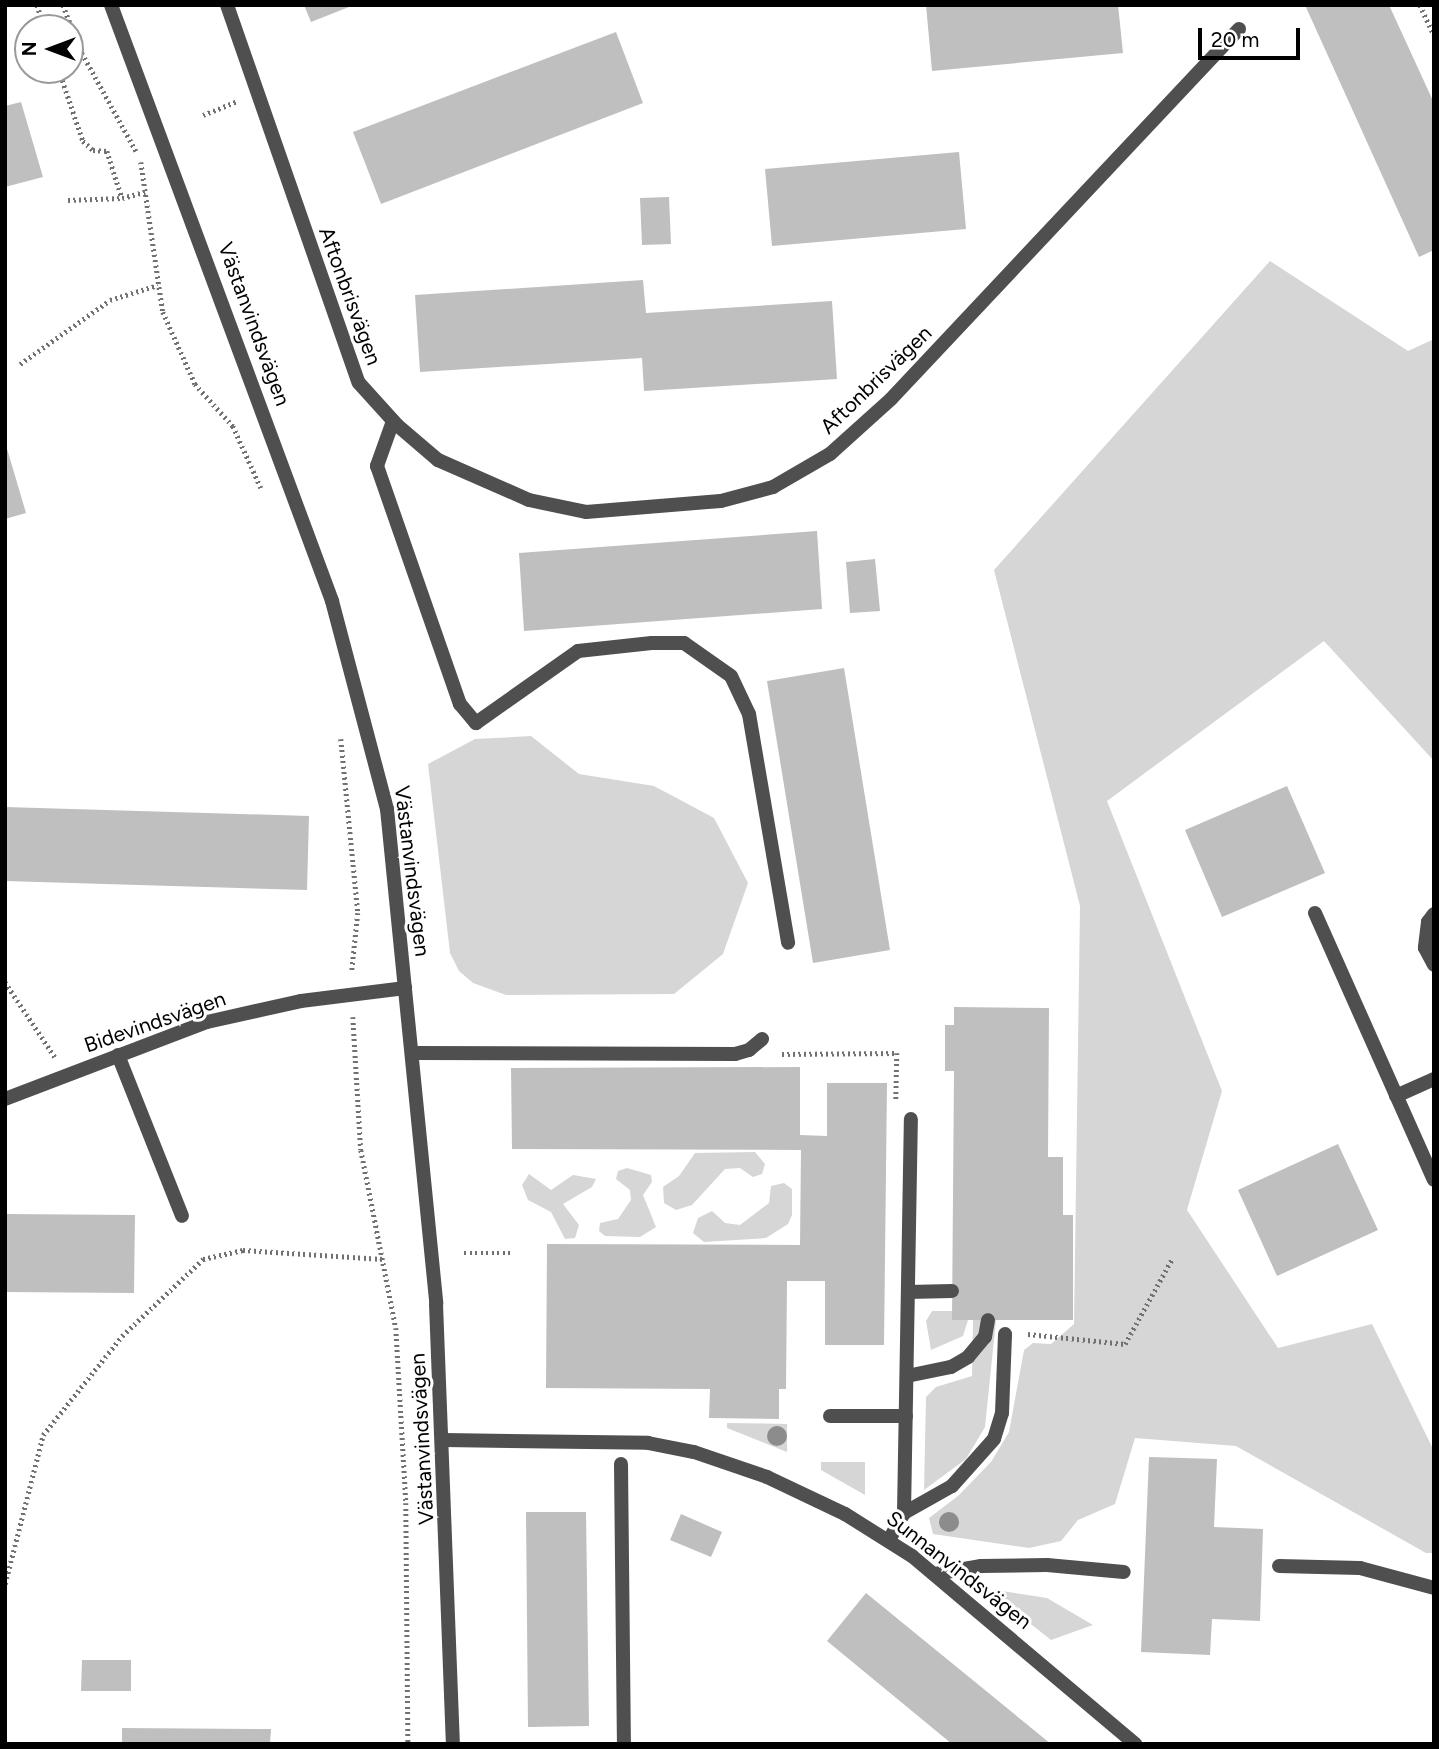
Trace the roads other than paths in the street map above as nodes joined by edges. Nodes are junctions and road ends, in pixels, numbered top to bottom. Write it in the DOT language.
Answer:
graph roads {
  1 [pos="111,5"];
  2 [pos="227,5"];
  3 [pos="1239,29"];
  4 [pos="393,421"];
  5 [pos="1315,913"];
  6 [pos="1434,914"];
  7 [pos="788,943"];
  8 [pos="1434,964"];
  9 [pos="405,988"];
  10 [pos="762,1039"];
  11 [pos="413,1053"];
  12 [pos="118,1055"];
  13 [pos="1434,1079"];
  14 [pos="1396,1096"];
  15 [pos="5,1099"];
  16 [pos="911,1119"];
  17 [pos="1434,1180"];
  18 [pos="182,1216"];
  19 [pos="952,1291"];
  20 [pos="908,1292"];
  21 [pos="988,1320"];
  22 [pos="1005,1334"];
  23 [pos="907,1376"];
  24 [pos="830,1416"];
  25 [pos="906,1416"];
  26 [pos="444,1440"];
  27 [pos="621,1464"];
  28 [pos="904,1513"];
  29 [pos="889,1540"];
  30 [pos="1279,1566"];
  31 [pos="1124,1572"];
  32 [pos="935,1574"];
  33 [pos="1434,1588"];
  34 [pos="453,1744"];
  35 [pos="624,1744"];
  36 [pos="1135,1744"];
  1 -- 9 [label="street, Västanvindsvägen"];
  2 -- 4 [label="street, Aftonbrisvägen"];
  3 -- 4 [label="street, Aftonbrisvägen"];
  4 -- 7 [label="street"];
  5 -- 14 [label="street"];
  6 -- 8 [label="street"];
  9 -- 11 [label="street, Västanvindsvägen"];
  9 -- 12 [label="street, Bidevindsvägen"];
  10 -- 11 [label="street"];
  11 -- 26 [label="street, Västanvindsvägen"];
  12 -- 15 [label="street, Bidevindsvägen"];
  12 -- 18 [label="street"];
  13 -- 14 [label="street"];
  14 -- 17 [label="street"];
  16 -- 20 [label="street"];
  19 -- 20 [label="street"];
  20 -- 23 [label="street"];
  21 -- 23 [label="street"];
  22 -- 28 [label="street"];
  23 -- 25 [label="street"];
  24 -- 25 [label="street"];
  25 -- 28 [label="street"];
  26 -- 29 [label="street, Sunnanvindsvägen"];
  26 -- 34 [label="street, Västanvindsvägen"];
  27 -- 35 [label="street"];
  28 -- 29 [label="street"];
  29 -- 32 [label="street, Sunnanvindsvägen"];
  30 -- 33 [label="street"];
  31 -- 32 [label="street"];
  32 -- 36 [label="street, Sunnanvindsvägen"];
}
